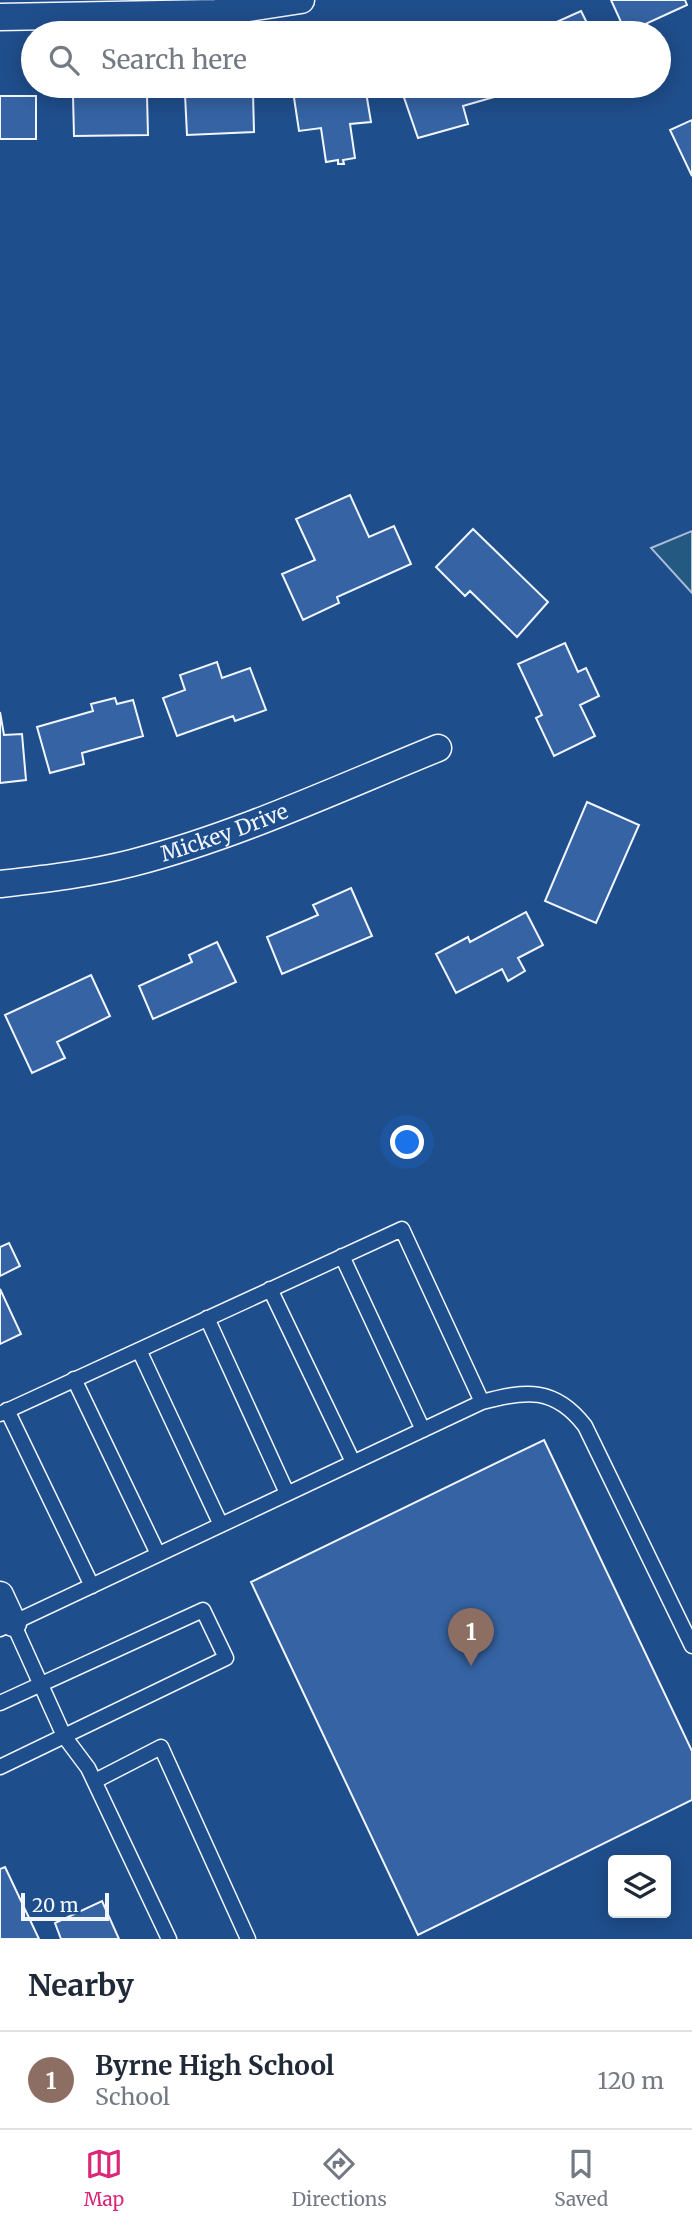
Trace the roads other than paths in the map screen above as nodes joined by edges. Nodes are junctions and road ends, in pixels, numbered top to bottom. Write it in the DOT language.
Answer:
graph roads {
  1 [pos="301,0"];
  2 [pos="214,7"];
  3 [pos="0,17"];
  4 [pos="438,748"];
  5 [pos="0,884"];
  6 [pos="342,1256"];
  7 [pos="270,1289"];
  8 [pos="207,1318"];
  9 [pos="139,1350"];
  10 [pos="74,1379"];
  11 [pos="482,1402"];
  12 [pos="4,1412"];
  13 [pos="423,1430"];
  14 [pos="353,1462"];
  15 [pos="288,1493"];
  16 [pos="221,1525"];
  17 [pos="158,1555"];
  18 [pos="92,1586"];
  19 [pos="0,1595"];
  20 [pos="7,1626"];
  21 [pos="692,1646"];
  22 [pos="41,1684"];
  23 [pos="0,1703"];
  24 [pos="64,1737"];
  25 [pos="0,1767"];
  26 [pos="95,1781"];
  27 [pos="169,1939"];
  28 [pos="248,1939"];
  1 -- 2 [label="street"];
  2 -- 3 [label="street"];
  4 -- 5 [label="street, Mickey Drive"];
  6 -- 7 [label="lane"];
  6 -- 11 [label="lane"];
  6 -- 13 [label="lane"];
  7 -- 8 [label="lane"];
  7 -- 14 [label="lane"];
  8 -- 9 [label="lane"];
  8 -- 15 [label="lane"];
  9 -- 10 [label="lane"];
  9 -- 16 [label="lane"];
  10 -- 12 [label="lane"];
  10 -- 17 [label="lane"];
  11 -- 13 [label="lane"];
  11 -- 21 [label="lane"];
  12 -- 18 [label="lane"];
  13 -- 14 [label="lane"];
  14 -- 15 [label="lane"];
  15 -- 16 [label="lane"];
  16 -- 17 [label="lane"];
  17 -- 18 [label="lane"];
  18 -- 20 [label="lane"];
  19 -- 20 [label="street"];
  20 -- 22 [label="lane"];
  22 -- 23 [label="lane"];
  22 -- 24 [label="lane"];
  22 -- 24 [label="lane"];
  24 -- 25 [label="lane"];
  24 -- 26 [label="lane"];
  26 -- 27 [label="lane"];
  26 -- 28 [label="lane"];
}
